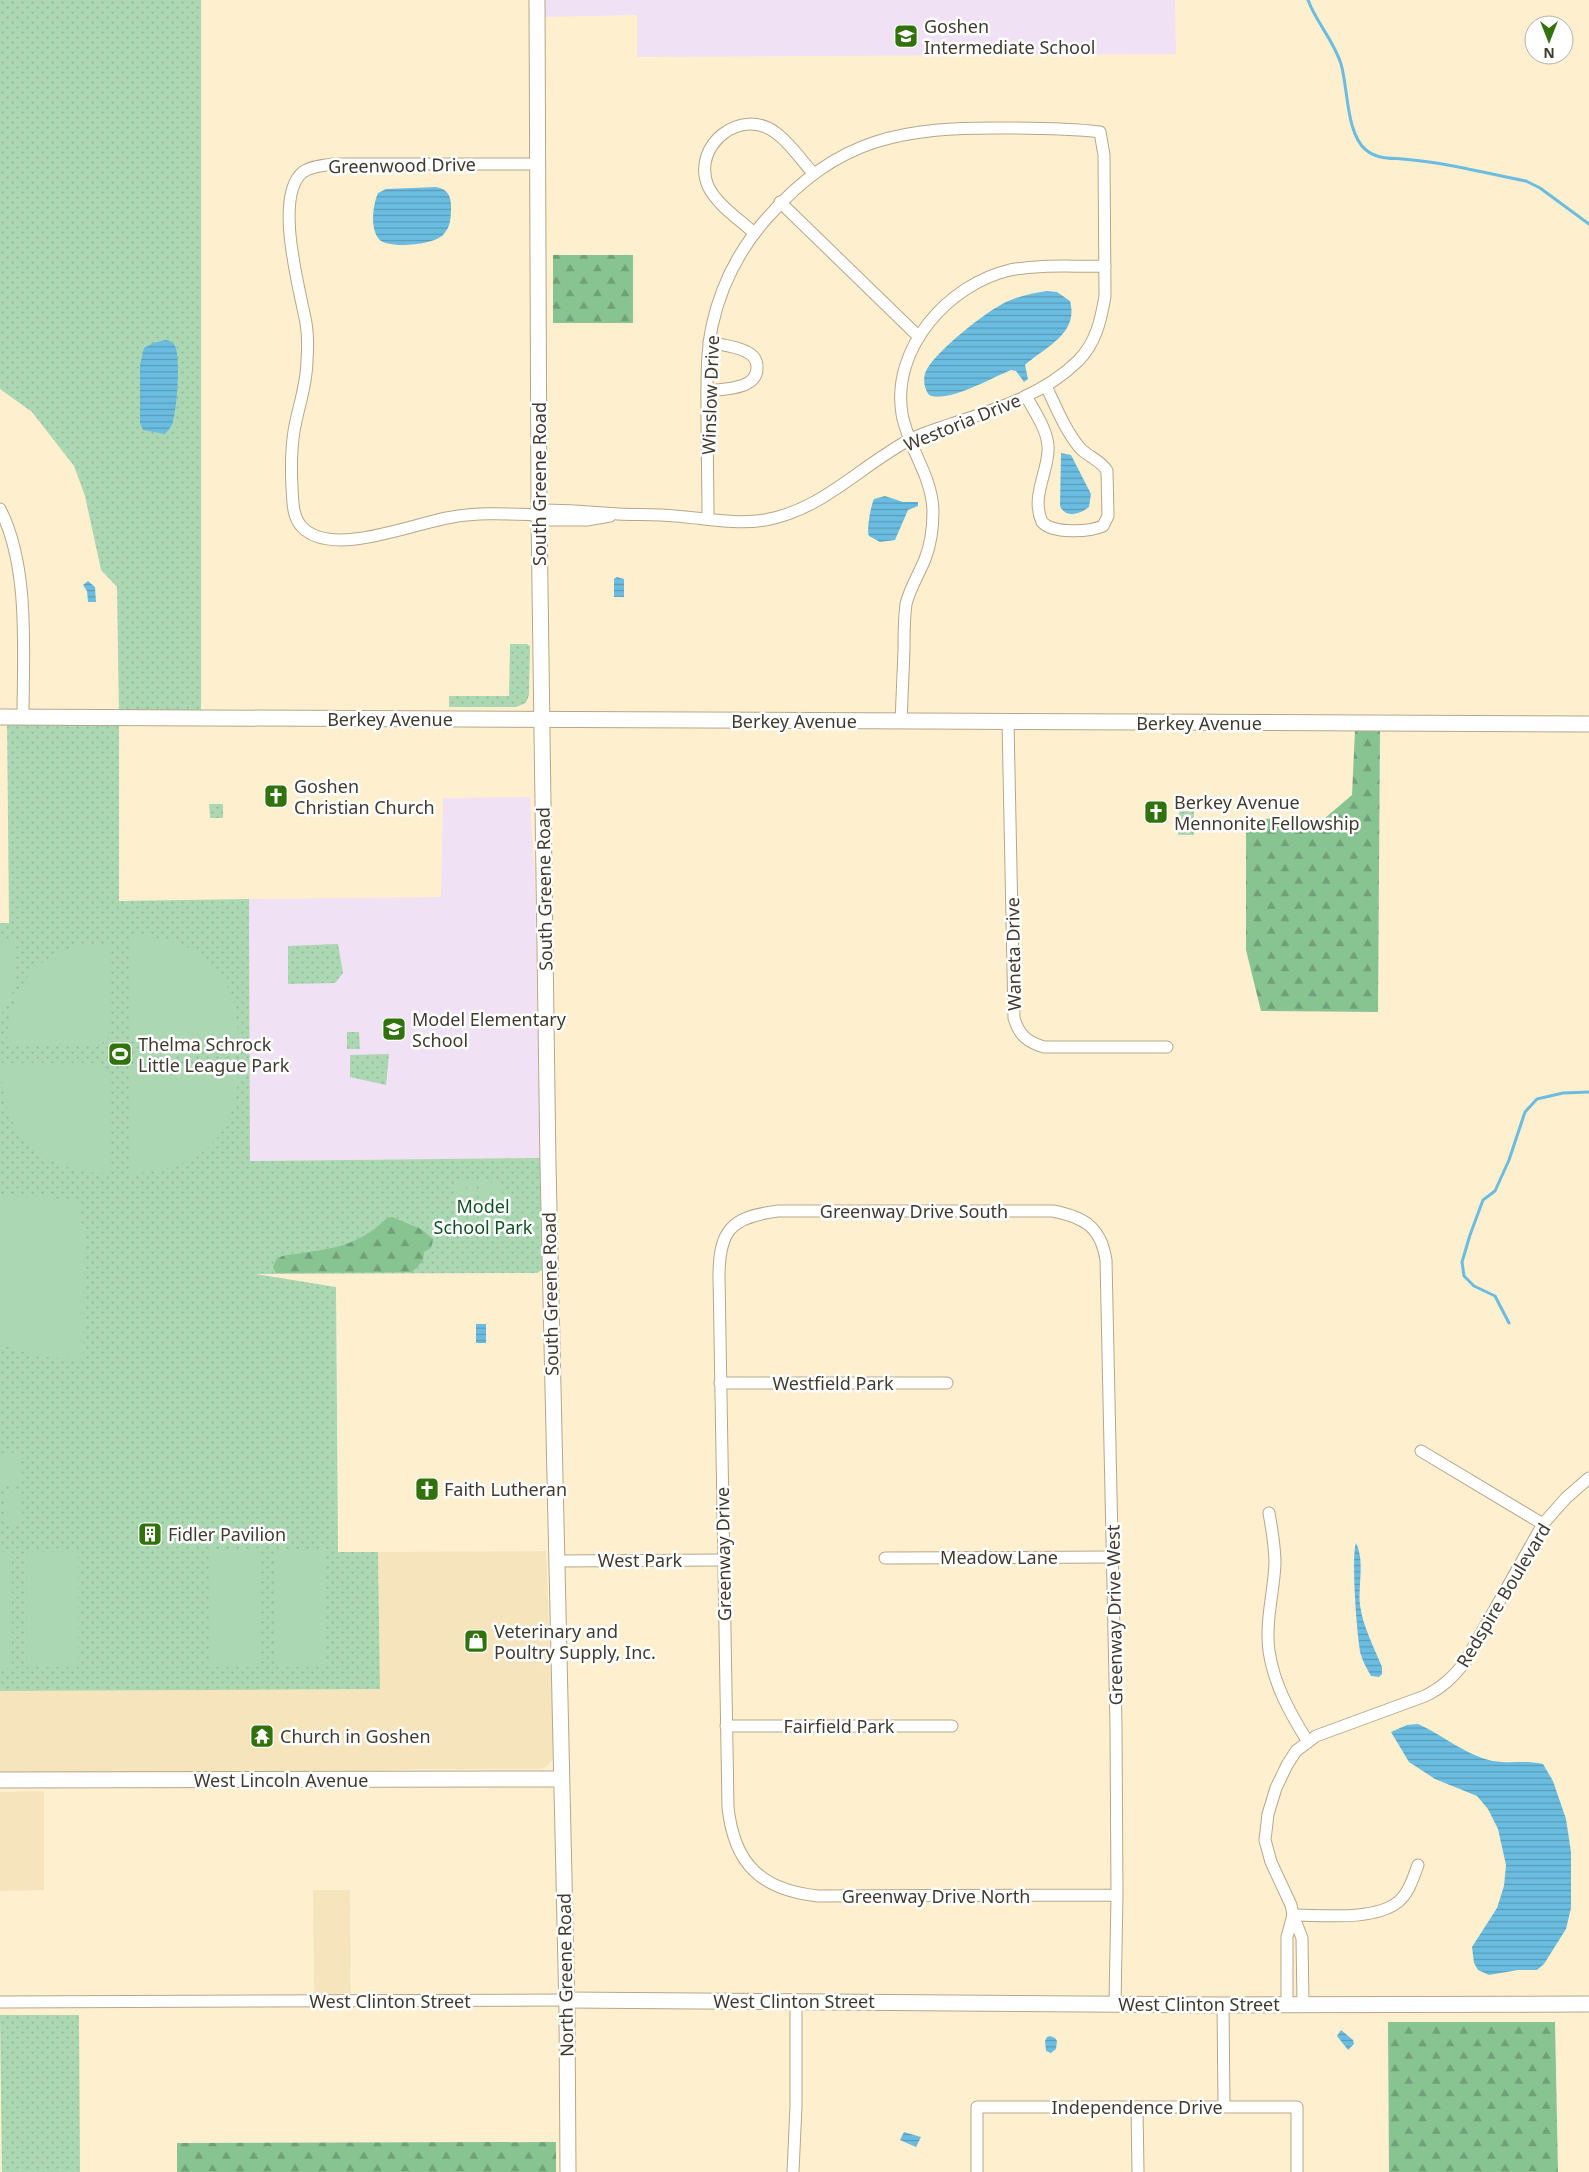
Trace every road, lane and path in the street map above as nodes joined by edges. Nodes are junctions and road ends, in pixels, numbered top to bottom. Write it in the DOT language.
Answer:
graph roads {
  1 [pos="538,0"];
  2 [pos="538,164"];
  3 [pos="813,173"];
  4 [pos="780,202"];
  5 [pos="754,233"];
  6 [pos="1105,266"];
  7 [pos="919,337"];
  8 [pos="709,342"];
  9 [pos="1046,386"];
  10 [pos="707,391"];
  11 [pos="1026,396"];
  12 [pos="910,440"];
  13 [pos="0,509"];
  14 [pos="539,515"];
  15 [pos="708,518"];
  16 [pos="0,717"];
  17 [pos="23,717"];
  18 [pos="542,719"];
  19 [pos="902,722"];
  20 [pos="1008,722"];
  21 [pos="1589,724"];
  22 [pos="1167,1047"];
  23 [pos="732,1227"];
  24 [pos="1094,1229"];
  25 [pos="720,1383"];
  26 [pos="947,1383"];
  27 [pos="1421,1451"];
  28 [pos="1589,1478"];
  29 [pos="1269,1513"];
  30 [pos="1543,1524"];
  31 [pos="1113,1557"];
  32 [pos="885,1558"];
  33 [pos="724,1560"];
  34 [pos="556,1561"];
  35 [pos="726,1726"];
  36 [pos="952,1726"];
  37 [pos="1308,1742"];
  38 [pos="561,1779"];
  39 [pos="0,1780"];
  40 [pos="1418,1865"];
  41 [pos="760,1876"];
  42 [pos="1117,1895"];
  43 [pos="1293,1915"];
  44 [pos="566,2000"];
  45 [pos="0,2002"];
  46 [pos="796,2002"];
  47 [pos="1115,2004"];
  48 [pos="1223,2004"];
  49 [pos="1287,2004"];
  50 [pos="1303,2004"];
  51 [pos="1589,2004"];
  52 [pos="1224,2106"];
  53 [pos="1137,2107"];
  54 [pos="568,2172"];
  55 [pos="793,2172"];
  56 [pos="977,2172"];
  57 [pos="1138,2172"];
  58 [pos="1297,2172"];
  1 -- 2 [label="street, South Greene Road"];
  2 -- 14 [label="street, South Greene Road"];
  2 -- 14 [label="street, Greenwood Drive"];
  3 -- 4 [label="street"];
  3 -- 5 [label="street"];
  3 -- 6 [label="street, Westoria Drive"];
  4 -- 5 [label="street"];
  4 -- 7 [label="street"];
  5 -- 8 [label="street, Winslow Drive"];
  6 -- 7 [label="street"];
  6 -- 9 [label="street, Westoria Drive"];
  7 -- 12 [label="street"];
  8 -- 10 [label="street, Winslow Drive"];
  8 -- 10 [label="street"];
  9 -- 11 [label="street, Westoria Drive"];
  9 -- 11 [label="street"];
  10 -- 15 [label="street, Winslow Drive"];
  11 -- 12 [label="street, Westoria Drive"];
  12 -- 15 [label="street, Westoria Drive"];
  12 -- 19 [label="street"];
  13 -- 17 [label="street"];
  14 -- 15 [label="street, Westoria Drive"];
  14 -- 18 [label="street, South Greene Road"];
  16 -- 17 [label="street, Berkey Avenue"];
  17 -- 18 [label="street, Berkey Avenue"];
  18 -- 19 [label="street, Berkey Avenue"];
  18 -- 34 [label="street, South Greene Road"];
  19 -- 20 [label="street, Berkey Avenue"];
  20 -- 21 [label="street, Berkey Avenue"];
  20 -- 22 [label="street, Waneta Drive"];
  23 -- 24 [label="street, Greenway Drive South"];
  23 -- 25 [label="street, Greenway Drive"];
  24 -- 31 [label="street, Greenway Drive West"];
  25 -- 26 [label="street, Westfield Park"];
  25 -- 33 [label="street, Greenway Drive"];
  27 -- 30 [label="street"];
  28 -- 30 [label="street, Redspire Boulevard"];
  29 -- 37 [label="street"];
  30 -- 37 [label="street, Redspire Boulevard"];
  31 -- 32 [label="street, Meadow Lane"];
  31 -- 42 [label="street, Greenway Drive West"];
  33 -- 34 [label="street, West Park"];
  33 -- 35 [label="street, Greenway Drive"];
  34 -- 38 [label="street, South Greene Road"];
  35 -- 36 [label="street, Fairfield Park"];
  35 -- 41 [label="street, Greenway Drive"];
  37 -- 43 [label="street, Redspire Boulevard"];
  38 -- 39 [label="street, West Lincoln Avenue"];
  38 -- 44 [label="street, North Greene Road"];
  40 -- 43 [label="street"];
  41 -- 42 [label="street, Greenway Drive North"];
  42 -- 47 [label="street, Greenway Drive West"];
  43 -- 49 [label="street"];
  43 -- 50 [label="street, Redspire Boulevard"];
  44 -- 45 [label="street, West Clinton Street"];
  44 -- 46 [label="street, West Clinton Street"];
  44 -- 54 [label="street, North Greene Road"];
  46 -- 47 [label="street, West Clinton Street"];
  46 -- 55 [label="street"];
  47 -- 48 [label="street, West Clinton Street"];
  48 -- 49 [label="street, West Clinton Street"];
  48 -- 52 [label="street"];
  49 -- 50 [label="street, West Clinton Street"];
  50 -- 51 [label="street, West Clinton Street"];
  52 -- 53 [label="street, Independence Drive"];
  52 -- 58 [label="street, Independence Drive"];
  53 -- 56 [label="street, Independence Drive"];
  53 -- 57 [label="street"];
}
